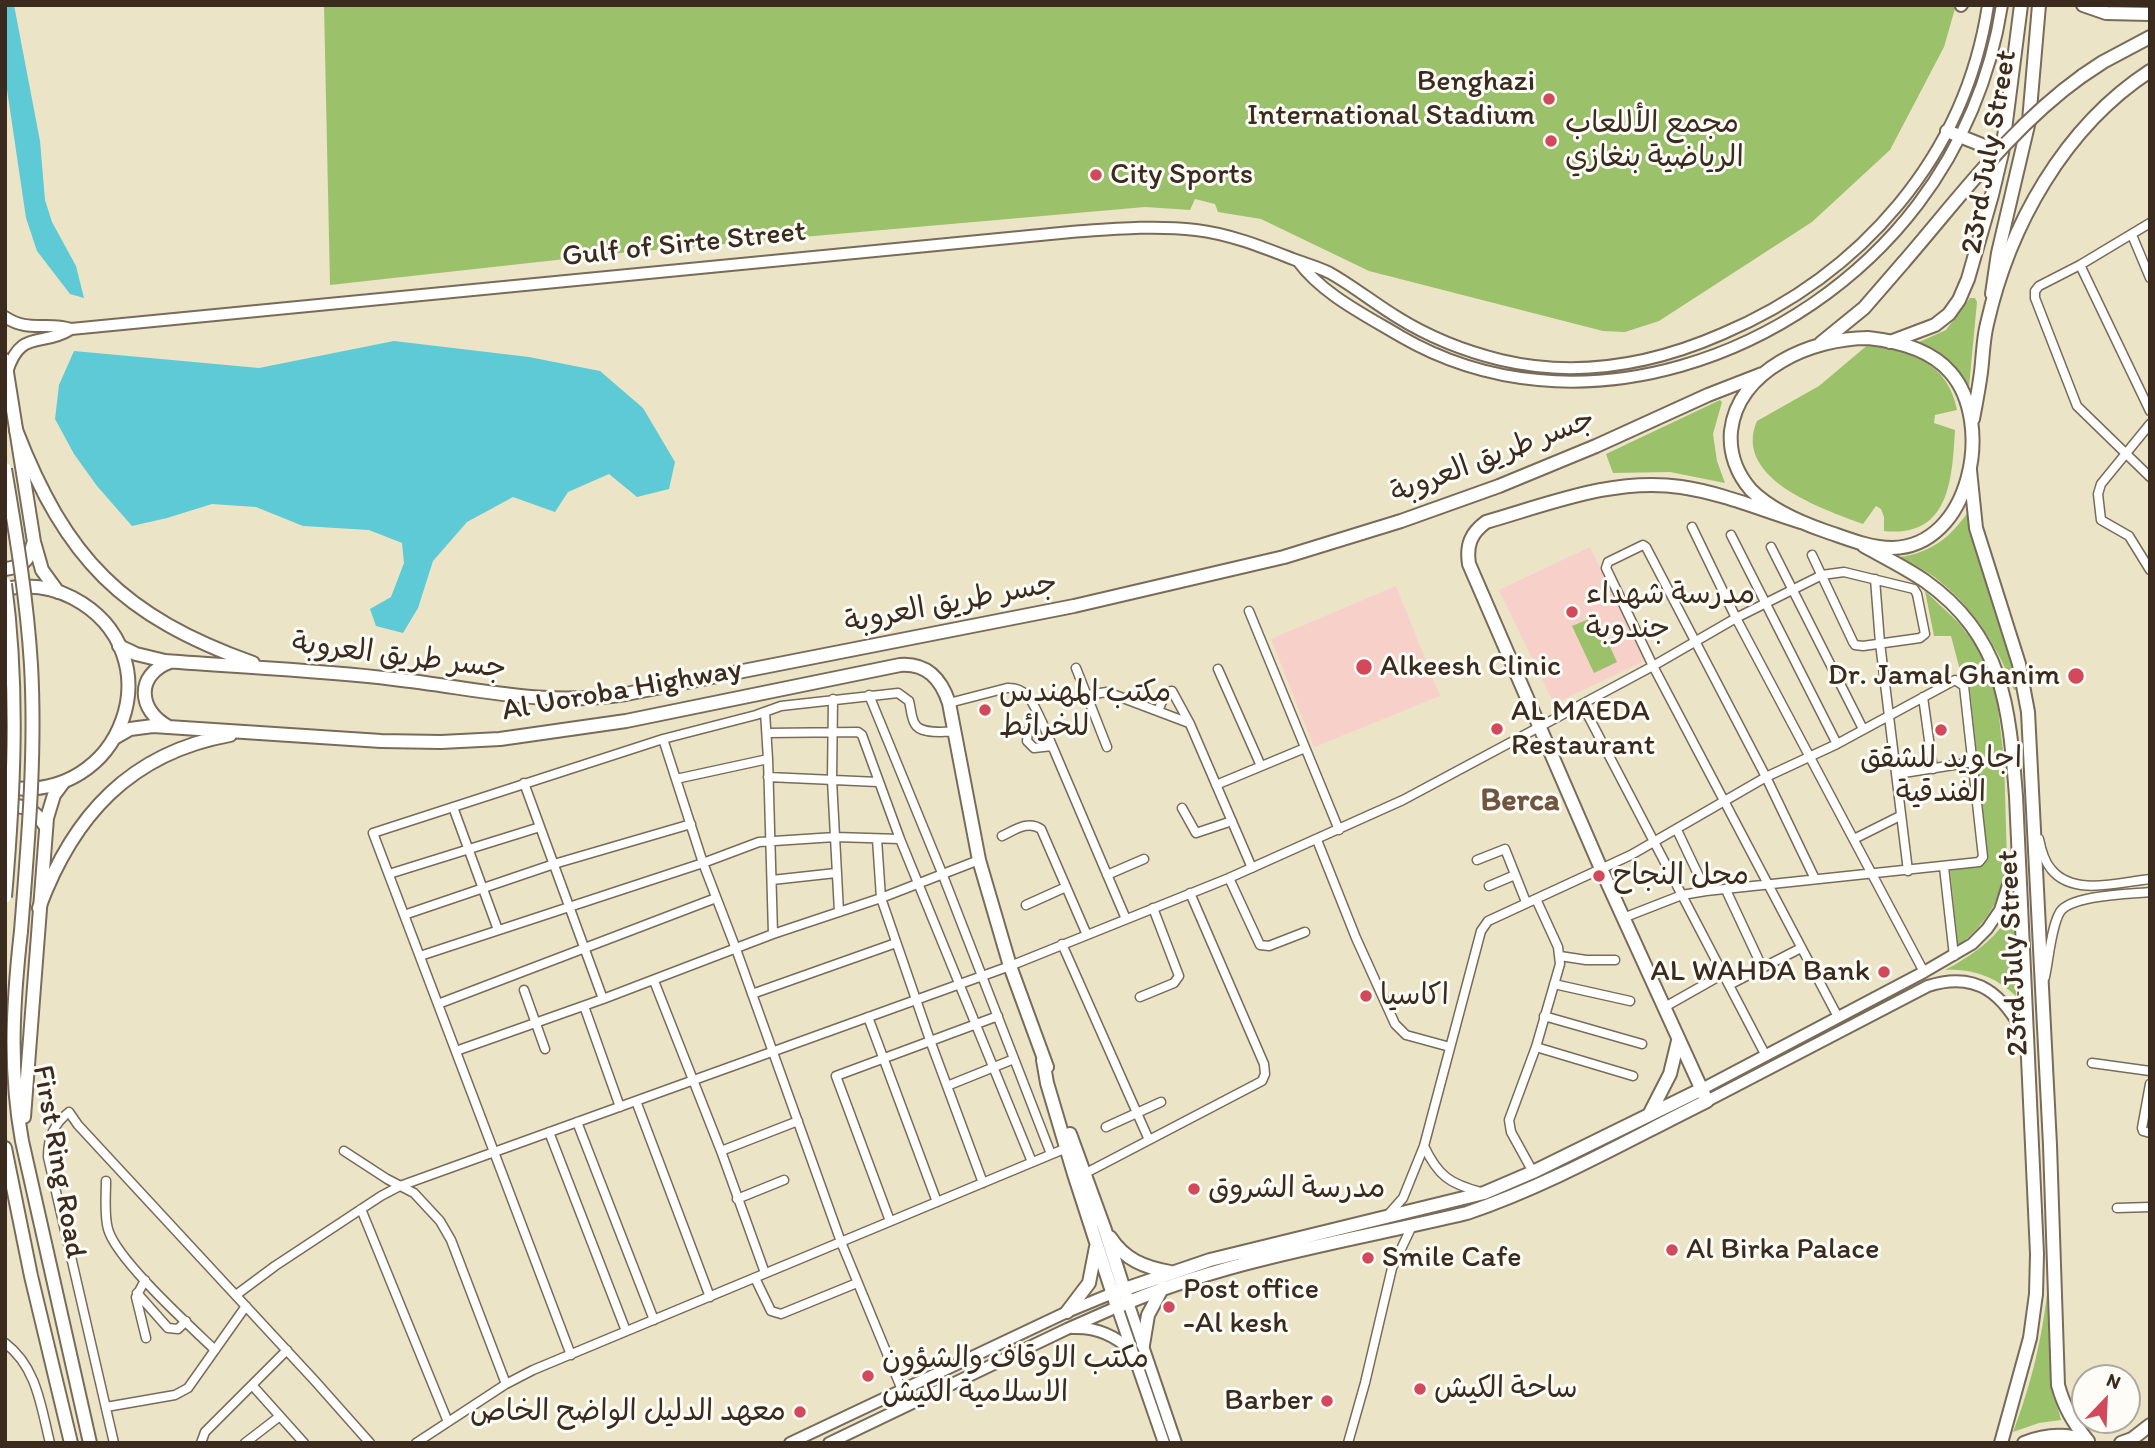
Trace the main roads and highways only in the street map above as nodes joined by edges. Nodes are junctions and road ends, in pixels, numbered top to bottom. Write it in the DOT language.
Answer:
graph roads {
  1 [pos="1988,5"];
  2 [pos="2002,5"];
  3 [pos="2021,5"];
  4 [pos="2039,5"];
  5 [pos="2083,5"];
  6 [pos="2150,14"];
  7 [pos="2150,37"];
  8 [pos="2150,71"];
  9 [pos="1947,131"];
  10 [pos="1960,136"];
  11 [pos="2001,153"];
  12 [pos="1298,261"];
  13 [pos="1991,308"];
  14 [pos="5,317"];
  15 [pos="71,329"];
  16 [pos="1891,342"];
  17 [pos="1818,345"];
  18 [pos="6,366"];
  19 [pos="1762,374"];
  20 [pos="1971,426"];
  21 [pos="16,430"];
  22 [pos="1970,463"];
  23 [pos="5,470"];
  24 [pos="1801,522"];
  25 [pos="34,542"];
  26 [pos="1858,542"];
  27 [pos="5,569"];
  28 [pos="5,586"];
  29 [pos="59,592"];
  30 [pos="119,646"];
  31 [pos="174,661"];
  32 [pos="270,669"];
  33 [pos="169,727"];
  34 [pos="253,732"];
  35 [pos="116,737"];
  36 [pos="63,783"];
  37 [pos="5,787"];
  38 [pos="5,808"];
  39 [pos="46,827"];
  40 [pos="2019,850"];
  41 [pos="5,897"];
  42 [pos="39,908"];
  43 [pos="2026,1038"];
  44 [pos="1678,1041"];
  45 [pos="1705,1095"];
  46 [pos="1648,1116"];
  47 [pos="22,1142"];
  48 [pos="1070,1146"];
  49 [pos="5,1148"];
  50 [pos="5,1177"];
  51 [pos="15,1199"];
  52 [pos="1105,1230"];
  53 [pos="1097,1243"];
  54 [pos="1171,1272"];
  55 [pos="1163,1287"];
  56 [pos="1118,1291"];
  57 [pos="1123,1305"];
  58 [pos="1067,1312"];
  59 [pos="1067,1329"];
  60 [pos="1138,1348"];
  61 [pos="2150,1425"];
  62 [pos="2091,1442"];
  63 [pos="71,1443"];
  64 [pos="90,1443"];
  65 [pos="790,1443"];
  66 [pos="829,1443"];
  67 [pos="1164,1443"];
  68 [pos="1176,1443"];
  69 [pos="2001,1443"];
  70 [pos="2024,1443"];
  71 [pos="2121,1443"];
  1 -- 9 [label="main road, Gulf of Sirte Street"];
  2 -- 10 [label="main road, Gulf of Sirte Street"];
  3 -- 11 [label="main road, 23rd July Street"];
  4 -- 13 [label="main road, 23rd July Street"];
  5 -- 6 [label="main road"];
  7 -- 17 [label="main road, bridge"];
  8 -- 13 [label="main road"];
  9 -- 10 [label="main road"];
  9 -- 12 [label="main road, Gulf of Sirte Street"];
  10 -- 11 [label="main road"];
  10 -- 12 [label="main road, Gulf of Sirte Street"];
  11 -- 16 [label="main road, 23rd July Street"];
  12 -- 15 [label="main road, Gulf of Sirte Street"];
  13 -- 20 [label="main road"];
  14 -- 15 [label="main road"];
  15 -- 18 [label="main road"];
  16 -- 17 [label="main road"];
  16 -- 20 [label="main road"];
  17 -- 19 [label="main road"];
  18 -- 21 [label="main road"];
  19 -- 24 [label="main road"];
  19 -- 32 [label="main road, جسر طريق العروبة"];
  20 -- 22 [label="main road"];
  21 -- 25 [label="main road"];
  21 -- 32 [label="main road"];
  22 -- 26 [label="main road"];
  22 -- 62 [label="main road, 23rd July Street"];
  23 -- 47 [label="main road, First Ring Road, bridge"];
  24 -- 26 [label="main road"];
  24 -- 44 [label="main road"];
  25 -- 27 [label="main road"];
  25 -- 29 [label="main road"];
  26 -- 40 [label="main road, 23rd July Street"];
  28 -- 29 [label="main road"];
  28 -- 41 [label="main road, bridge"];
  29 -- 30 [label="main road"];
  30 -- 31 [label="main road, جسر طريق العروبة"];
  30 -- 35 [label="main road"];
  31 -- 32 [label="main road, جسر طريق العروبة"];
  31 -- 33 [label="main road"];
  33 -- 34 [label="main road, Al Uoroba Highway"];
  33 -- 35 [label="main road, Al Uoroba Highway"];
  34 -- 42 [label="main road"];
  34 -- 48 [label="main road, Al Uoroba Highway"];
  35 -- 36 [label="main road"];
  36 -- 37 [label="main road"];
  36 -- 39 [label="main road"];
  38 -- 39 [label="main road"];
  39 -- 42 [label="main road"];
  40 -- 43 [label="main road, 23rd July Street"];
  40 -- 45 [label="main road"];
  42 -- 47 [label="main road"];
  43 -- 45 [label="main road"];
  43 -- 69 [label="main road, 23rd July Street"];
  44 -- 45 [label="main road"];
  44 -- 46 [label="main road"];
  45 -- 46 [label="main road"];
  45 -- 55 [label="main road"];
  46 -- 54 [label="main road"];
  47 -- 64 [label="main road, First Ring Road"];
  48 -- 52 [label="main road"];
  48 -- 53 [label="main road"];
  49 -- 51 [label="main road, First Ring Road"];
  50 -- 51 [label="main road"];
  51 -- 63 [label="main road, First Ring Road"];
  52 -- 54 [label="main road"];
  52 -- 56 [label="main road"];
  53 -- 56 [label="main road"];
  53 -- 58 [label="main road"];
  54 -- 56 [label="main road"];
  55 -- 57 [label="main road"];
  55 -- 60 [label="main road"];
  56 -- 57 [label="main road"];
  56 -- 58 [label="main road"];
  57 -- 59 [label="main road"];
  57 -- 60 [label="main road"];
  58 -- 65 [label="main road"];
  59 -- 60 [label="main road"];
  59 -- 66 [label="main road"];
  60 -- 67 [label="main road"];
  60 -- 68 [label="main road"];
  61 -- 71 [label="main road"];
  62 -- 70 [label="main road"];
}
